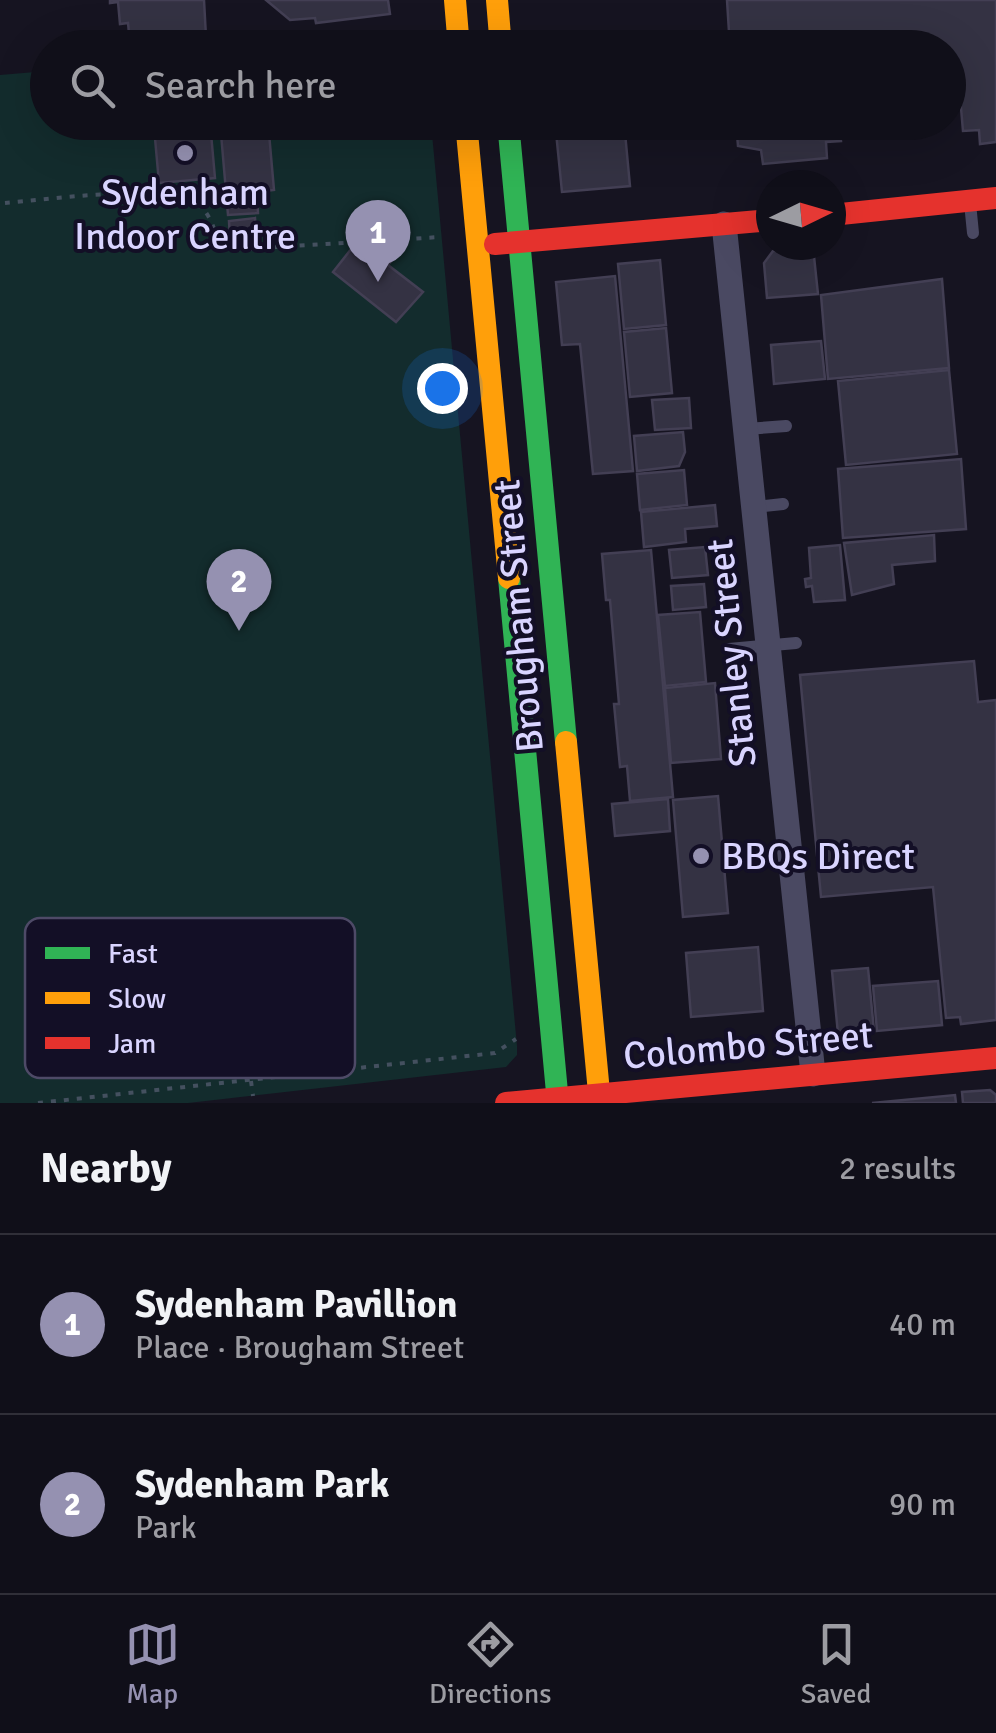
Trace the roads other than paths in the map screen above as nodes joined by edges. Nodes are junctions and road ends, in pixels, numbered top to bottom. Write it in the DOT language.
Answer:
graph roads {
  1 [pos="454,0"];
  2 [pos="497,0"];
  3 [pos="457,30"];
  4 [pos="500,30"];
  5 [pos="468,140"];
  6 [pos="510,140"];
  7 [pos="996,198"];
  8 [pos="970,201"];
  9 [pos="846,213"];
  10 [pos="756,221"];
  11 [pos="724,224"];
  12 [pos="973,233"];
  13 [pos="519,242"];
  14 [pos="478,246"];
  15 [pos="786,426"];
  16 [pos="746,429"];
  17 [pos="783,504"];
  18 [pos="754,507"];
  19 [pos="796,643"];
  20 [pos="767,644"];
  21 [pos="729,649"];
  22 [pos="996,1058"];
  23 [pos="812,1074"];
  24 [pos="599,1098"];
  25 [pos="558,1100"];
  26 [pos="506,1103"];
  1 -- 3 [label="main road"];
  2 -- 4 [label="main road"];
  5 -- 14 [label="main road, Brougham Street"];
  6 -- 13 [label="main road, Brougham Street"];
  7 -- 8 [label="main road"];
  8 -- 9 [label="main road"];
  8 -- 12 [label="lane"];
  10 -- 11 [label="main road"];
  11 -- 13 [label="main road"];
  11 -- 16 [label="street, Stanley Street"];
  13 -- 14 [label="main road"];
  13 -- 24 [label="main road, Brougham Street"];
  14 -- 25 [label="main road, Brougham Street"];
  15 -- 16 [label="lane"];
  16 -- 18 [label="street, Stanley Street"];
  17 -- 18 [label="lane"];
  18 -- 20 [label="street, Stanley Street"];
  19 -- 20 [label="lane"];
  20 -- 21 [label="lane"];
  20 -- 23 [label="street, Stanley Street"];
  22 -- 23 [label="main road, Colombo Street"];
  23 -- 24 [label="main road, Colombo Street"];
  24 -- 25 [label="main road, Colombo Street"];
  25 -- 26 [label="main road, Colombo Street"];
}
